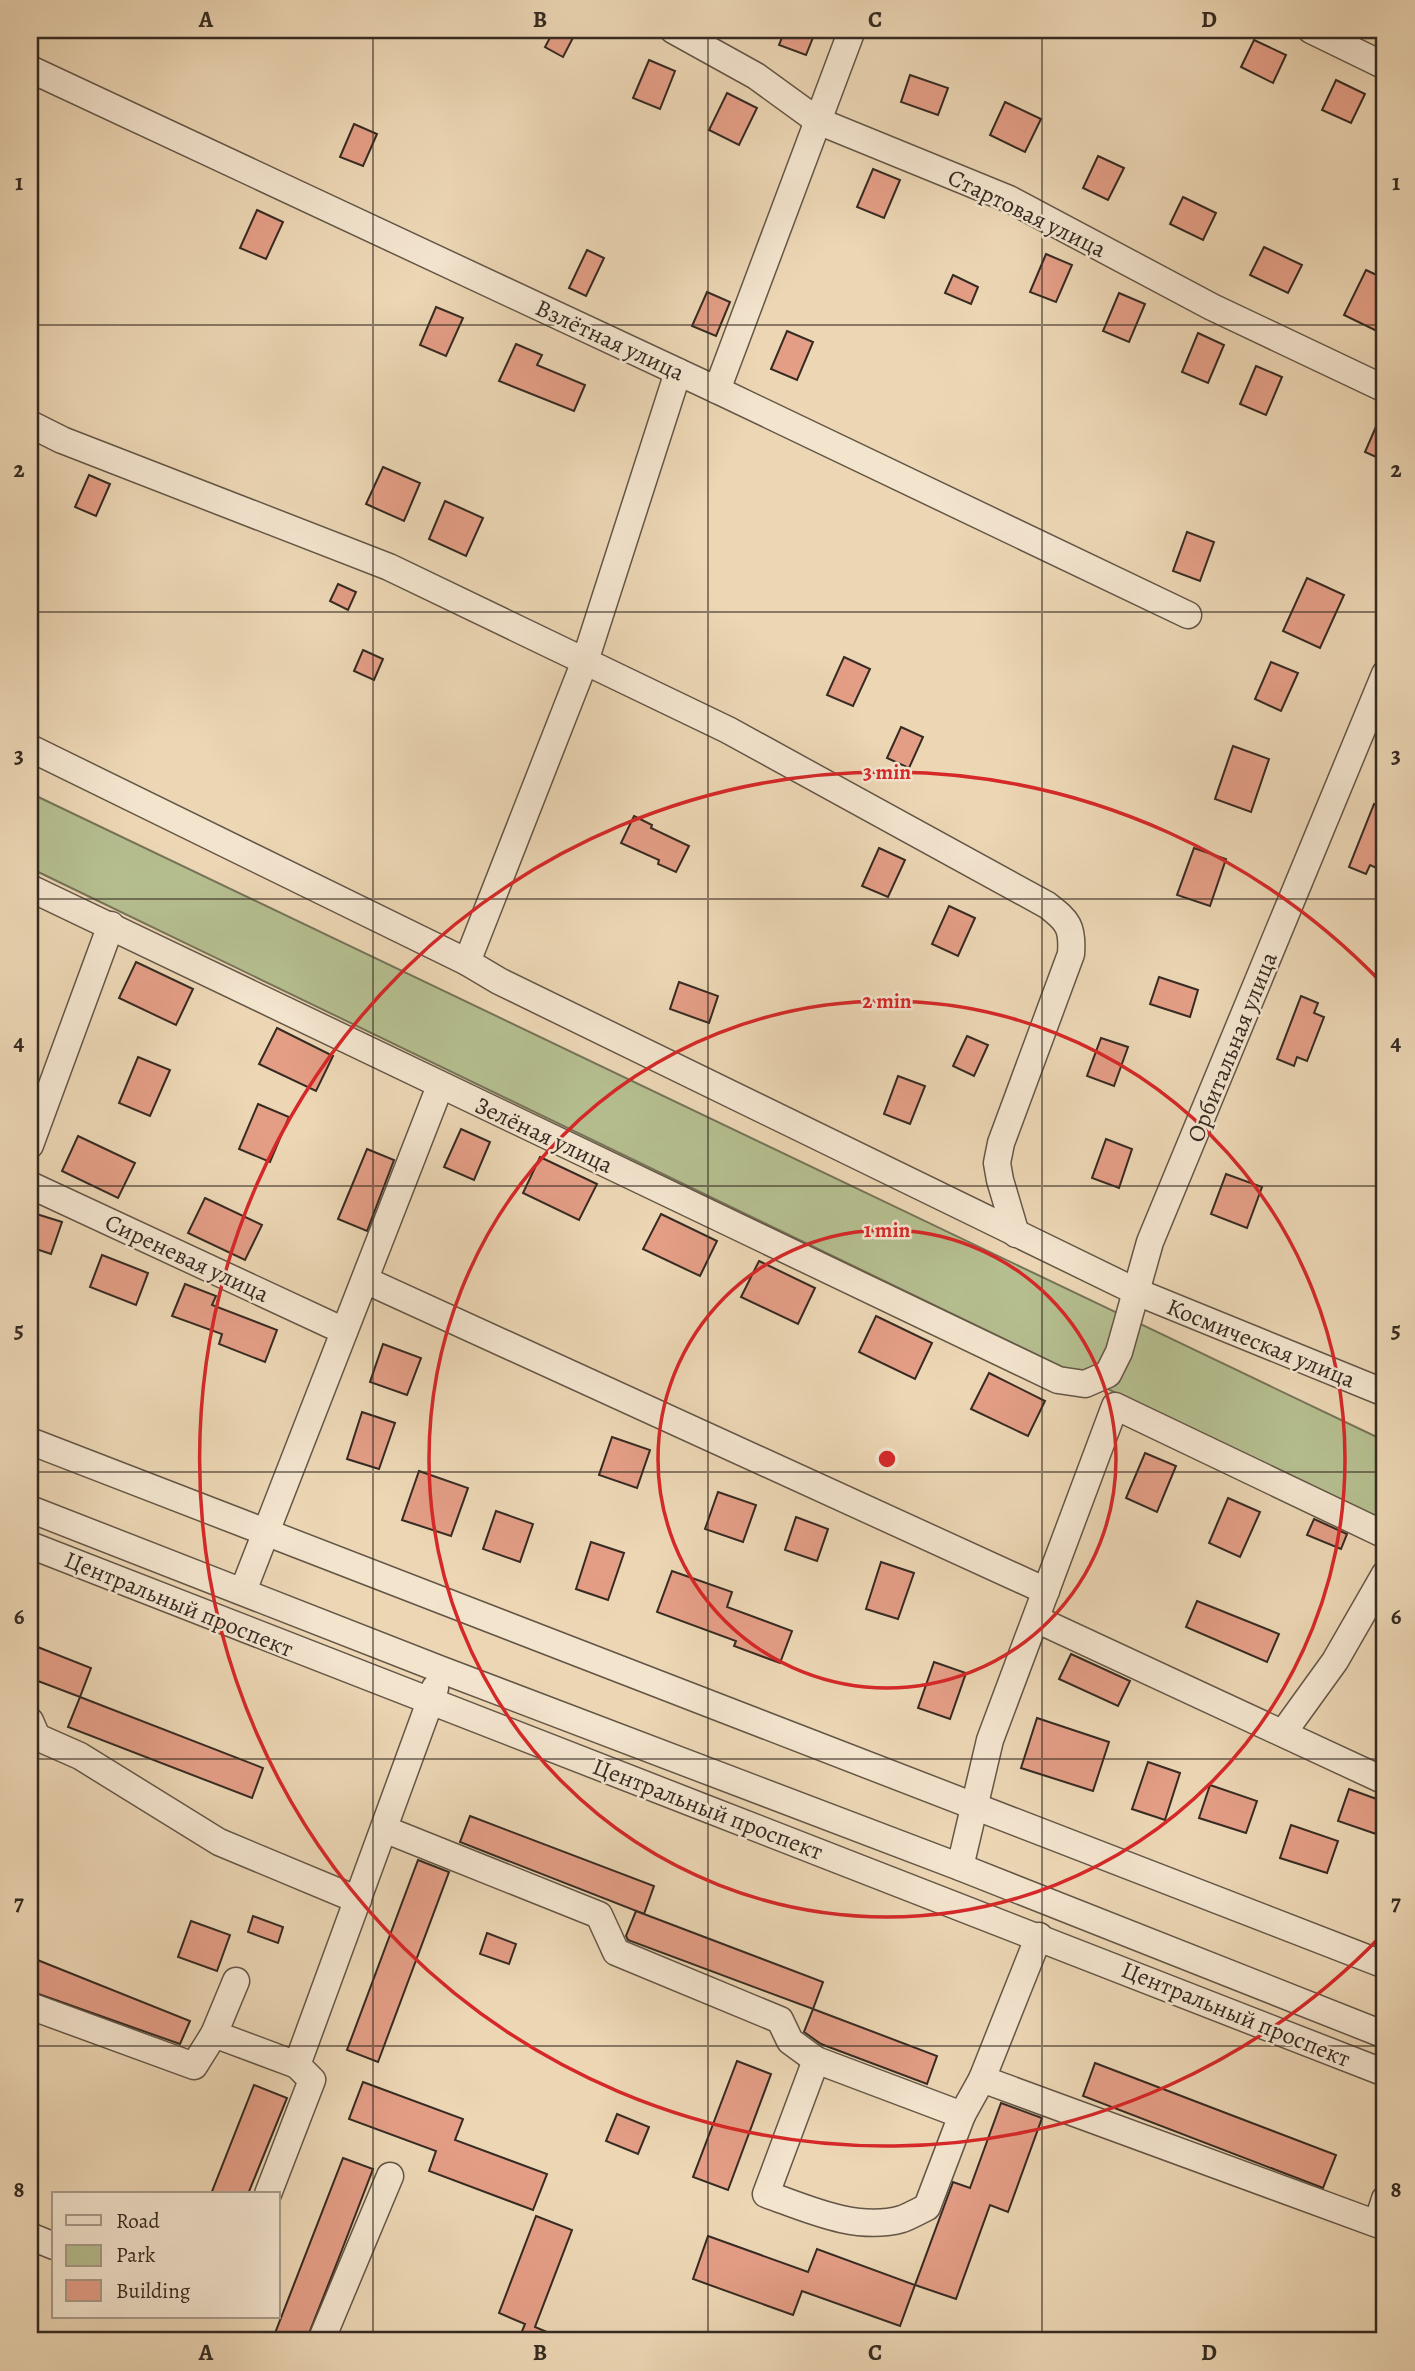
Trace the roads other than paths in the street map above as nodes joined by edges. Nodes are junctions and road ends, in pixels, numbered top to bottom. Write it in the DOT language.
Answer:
graph roads {
  1 [pos="673,30"];
  2 [pos="852,30"];
  3 [pos="1311,30"];
  4 [pos="1385,65"];
  5 [pos="30,69"];
  6 [pos="818,121"];
  7 [pos="678,372"];
  8 [pos="1385,389"];
  9 [pos="717,390"];
  10 [pos="30,424"];
  11 [pos="1188,615"];
  12 [pos="585,661"];
  13 [pos="1385,674"];
  14 [pos="30,748"];
  15 [pos="30,888"];
  16 [pos="111,925"];
  17 [pos="467,962"];
  18 [pos="440,1086"];
  19 [pos="30,1145"];
  20 [pos="30,1185"];
  21 [pos="1016,1234"];
  22 [pos="365,1280"];
  23 [pos="1137,1292"];
  24 [pos="344,1331"];
  25 [pos="1085,1384"];
  26 [pos="1385,1393"];
  27 [pos="1115,1406"];
  28 [pos="30,1441"];
  29 [pos="30,1508"];
  30 [pos="266,1533"];
  31 [pos="1385,1535"];
  32 [pos="30,1545"];
  33 [pos="1385,1574"];
  34 [pos="243,1591"];
  35 [pos="1046,1591"];
  36 [pos="1036,1619"];
  37 [pos="442,1670"];
  38 [pos="429,1703"];
  39 [pos="30,1721"];
  40 [pos="1283,1733"];
  41 [pos="1385,1781"];
  42 [pos="975,1808"];
  43 [pos="384,1829"];
  44 [pos="960,1867"];
  45 [pos="358,1899"];
  46 [pos="1039,1936"];
  47 [pos="1385,1965"];
  48 [pos="236,1981"];
  49 [pos="30,2006"];
  50 [pos="214,2034"];
  51 [pos="1385,2035"];
  52 [pos="816,2060"];
  53 [pos="297,2065"];
  54 [pos="1385,2073"];
  55 [pos="982,2079"];
  56 [pos="962,2115"];
  57 [pos="390,2176"];
  58 [pos="269,2192"];
  59 [pos="1385,2199"];
  60 [pos="1381,2225"];
  61 [pos="321,2341"];
  1 -- 6 [label="street, Стартовая улица"];
  2 -- 6 [label="street"];
  3 -- 4 [label="street"];
  5 -- 7 [label="street, Взлётная улица"];
  6 -- 8 [label="street, Стартовая улица"];
  6 -- 9 [label="street"];
  7 -- 9 [label="street, Взлётная улица"];
  7 -- 12 [label="street"];
  9 -- 11 [label="street, Взлётная улица"];
  10 -- 12 [label="street"];
  12 -- 17 [label="street"];
  12 -- 21 [label="street"];
  13 -- 23 [label="street, Орбитальная улица"];
  14 -- 17 [label="street, Космическая улица"];
  15 -- 16 [label="street, Зелёная улица"];
  16 -- 18 [label="street, Зелёная улица"];
  16 -- 19 [label="street"];
  17 -- 21 [label="street, Космическая улица"];
  18 -- 22 [label="street"];
  18 -- 25 [label="street, Зелёная улица"];
  20 -- 24 [label="street, Сиреневая улица"];
  21 -- 23 [label="street, Космическая улица"];
  22 -- 24 [label="street"];
  22 -- 35 [label="street"];
  23 -- 25 [label="street, Орбитальная улица"];
  23 -- 26 [label="street, Космическая улица"];
  24 -- 30 [label="street"];
  25 -- 27 [label="street"];
  27 -- 31 [label="street"];
  27 -- 35 [label="street"];
  28 -- 30 [label="street"];
  29 -- 34 [label="street, Центральный проспект"];
  30 -- 34 [label="street"];
  30 -- 42 [label="street"];
  32 -- 38 [label="street, Центральный проспект"];
  33 -- 40 [label="street"];
  34 -- 37 [label="street, Центральный проспект"];
  35 -- 36 [label="street"];
  36 -- 40 [label="street"];
  36 -- 42 [label="street"];
  37 -- 38 [label="street"];
  37 -- 44 [label="street, Центральный проспект"];
  38 -- 43 [label="street"];
  38 -- 46 [label="street, Центральный проспект"];
  39 -- 45 [label="street"];
  40 -- 41 [label="street"];
  42 -- 44 [label="street"];
  42 -- 47 [label="street"];
  43 -- 45 [label="street"];
  43 -- 52 [label="street"];
  44 -- 51 [label="street, Центральный проспект"];
  45 -- 53 [label="street"];
  46 -- 54 [label="street, Центральный проспект"];
  46 -- 55 [label="street"];
  48 -- 50 [label="street"];
  49 -- 50 [label="street"];
  50 -- 53 [label="street"];
  52 -- 56 [label="street"];
  52 -- 56 [label="street"];
  53 -- 58 [label="street"];
  55 -- 56 [label="street"];
  55 -- 60 [label="street"];
  57 -- 61 [label="street"];
  59 -- 60 [label="street"];
}
